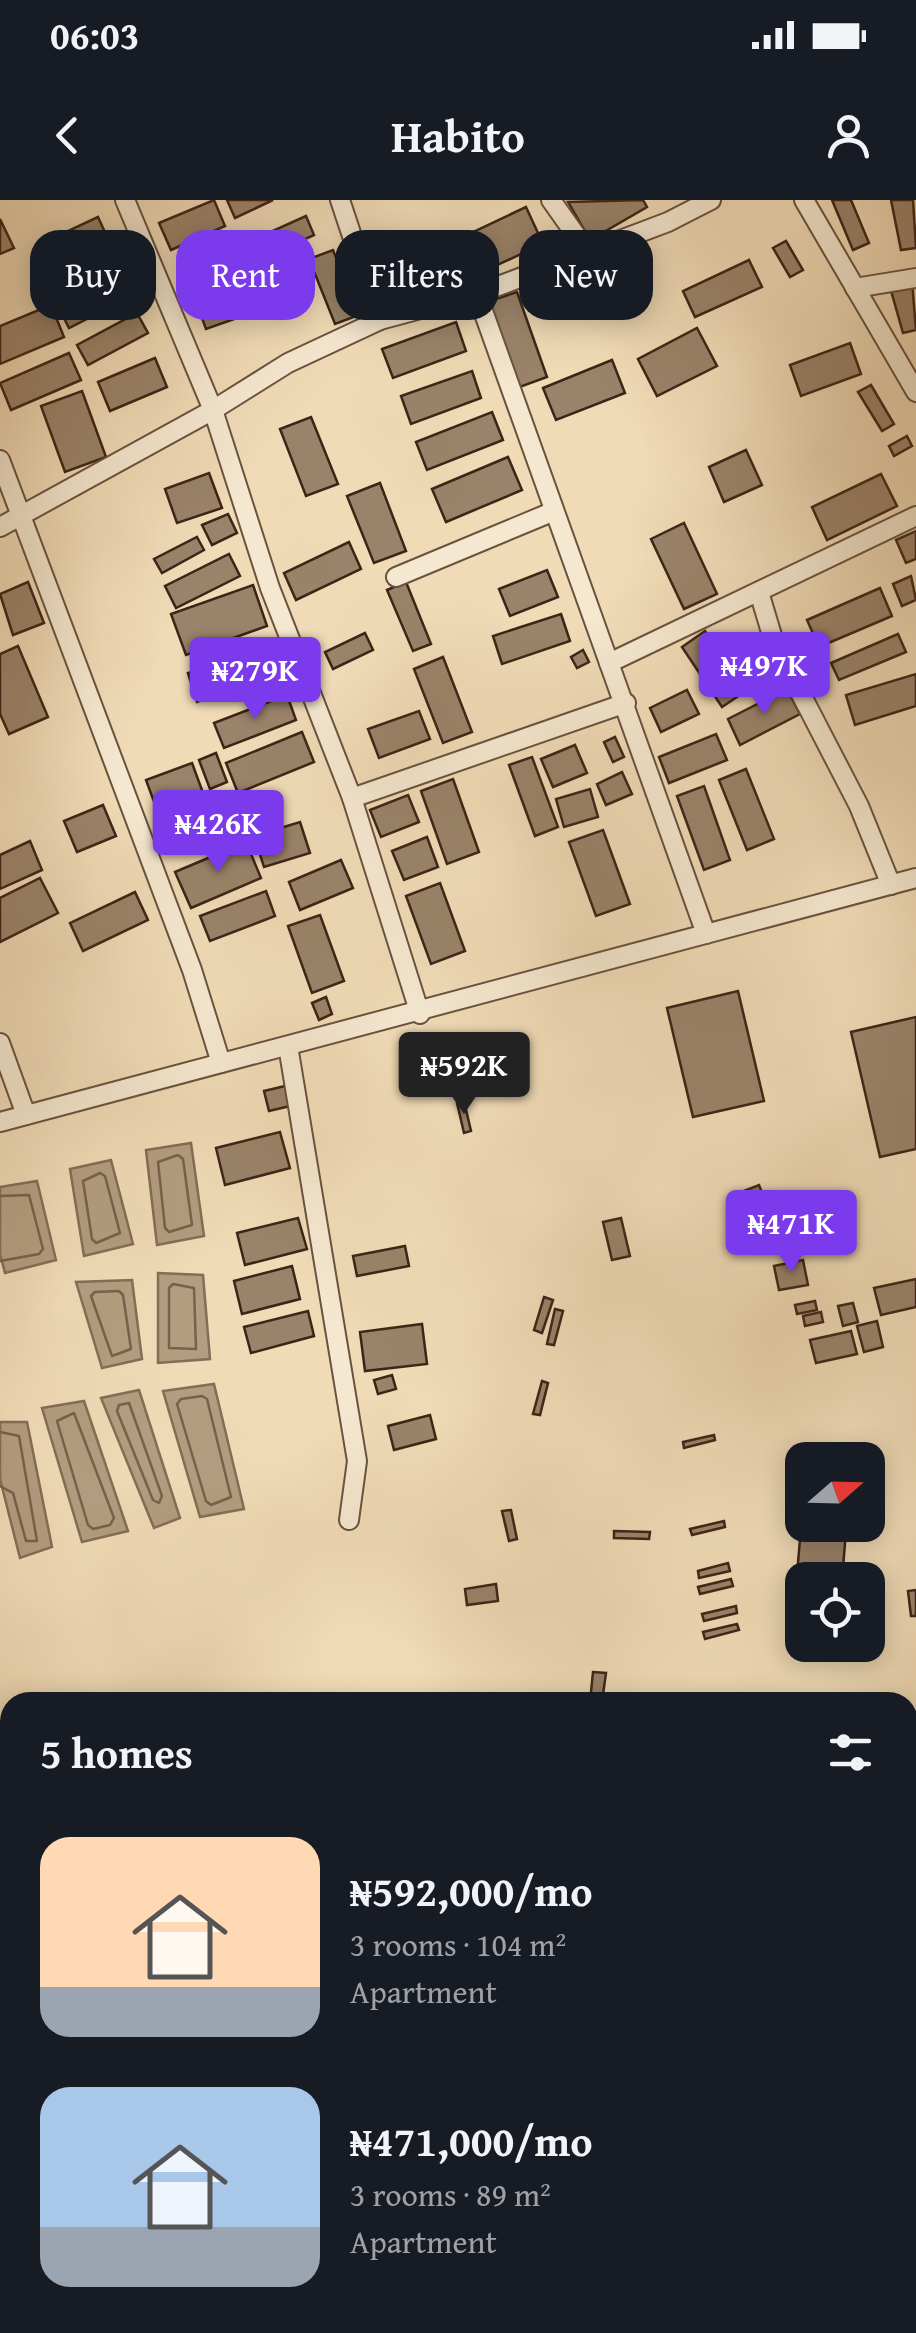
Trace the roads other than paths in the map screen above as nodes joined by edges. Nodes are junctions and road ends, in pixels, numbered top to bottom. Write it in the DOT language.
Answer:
graph roads {
  1 [pos="125,200"];
  2 [pos="340,200"];
  3 [pos="551,200"];
  4 [pos="710,200"];
  5 [pos="804,200"];
  6 [pos="350,230"];
  7 [pos="573,230"];
  8 [pos="645,230"];
  9 [pos="916,278"];
  10 [pos="855,288"];
  11 [pos="380,320"];
  12 [pos="486,320"];
  13 [pos="916,392"];
  14 [pos="213,410"];
  15 [pos="0,460"];
  16 [pos="552,512"];
  17 [pos="916,516"];
  18 [pos="20,518"];
  19 [pos="0,527"];
  20 [pos="396,577"];
  21 [pos="759,592"];
  22 [pos="610,663"];
  23 [pos="626,703"];
  24 [pos="352,798"];
  25 [pos="916,878"];
  26 [pos="891,885"];
  27 [pos="706,934"];
  28 [pos="420,1014"];
  29 [pos="0,1043"];
  30 [pos="288,1046"];
  31 [pos="222,1063"];
  32 [pos="26,1115"];
  33 [pos="0,1122"];
  34 [pos="349,1520"];
  1 -- 14 [label="street"];
  2 -- 6 [label="street"];
  3 -- 7 [label="street"];
  4 -- 8 [label="street"];
  5 -- 10 [label="street"];
  9 -- 10 [label="street"];
  10 -- 13 [label="street"];
  11 -- 14 [label="street"];
  12 -- 16 [label="street"];
  14 -- 18 [label="street"];
  14 -- 24 [label="street"];
  15 -- 18 [label="street"];
  16 -- 20 [label="street"];
  16 -- 22 [label="street"];
  17 -- 21 [label="street"];
  18 -- 19 [label="street"];
  18 -- 31 [label="street"];
  21 -- 22 [label="street"];
  21 -- 26 [label="street"];
  22 -- 23 [label="street"];
  23 -- 24 [label="street"];
  23 -- 27 [label="street"];
  24 -- 28 [label="street"];
  25 -- 26 [label="street"];
  26 -- 27 [label="street"];
  27 -- 28 [label="street"];
  28 -- 30 [label="street"];
  29 -- 32 [label="street"];
  30 -- 31 [label="street"];
  30 -- 34 [label="street"];
  31 -- 32 [label="street"];
  32 -- 33 [label="street"];
}
